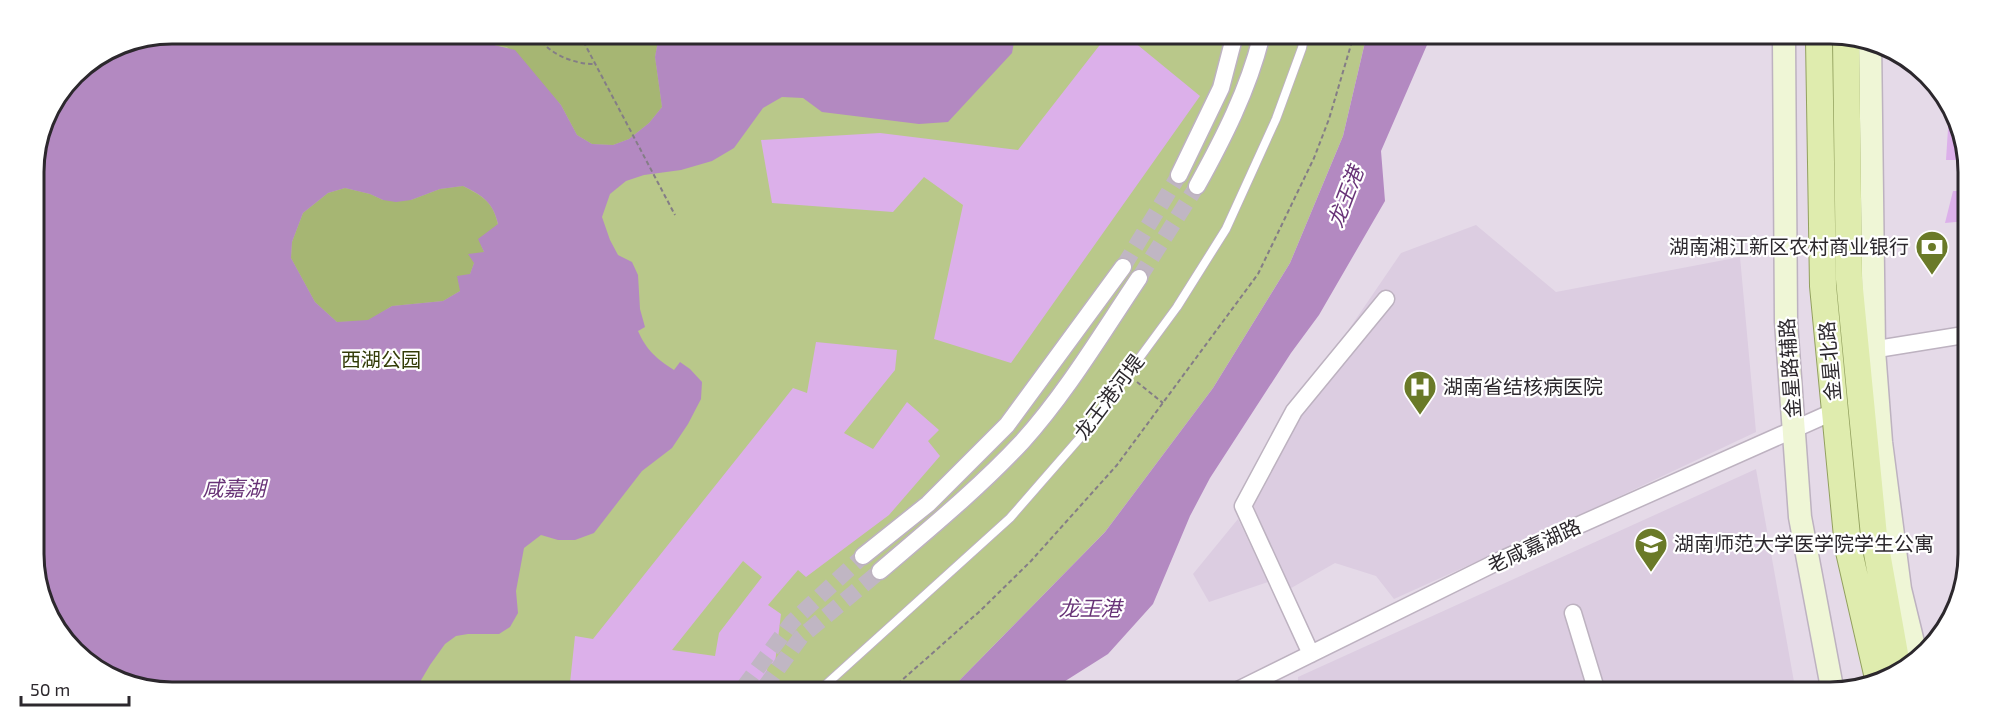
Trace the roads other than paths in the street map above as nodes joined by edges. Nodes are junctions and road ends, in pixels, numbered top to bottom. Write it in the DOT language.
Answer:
graph roads {
  1 [pos="1232,44"];
  2 [pos="1260,44"];
  3 [pos="1303,44"];
  4 [pos="1784,44"];
  5 [pos="1819,44"];
  6 [pos="1846,45"];
  7 [pos="1870,50"];
  8 [pos="1179,175"];
  9 [pos="1197,186"];
  10 [pos="1123,267"];
  11 [pos="1139,278"];
  12 [pos="1386,299"];
  13 [pos="1958,336"];
  14 [pos="1864,351"];
  15 [pos="1835,411"];
  16 [pos="863,556"];
  17 [pos="880,571"];
  18 [pos="1573,613"];
  19 [pos="1915,649"];
  20 [pos="1311,654"];
  21 [pos="1897,663"];
  22 [pos="1877,673"];
  23 [pos="829,682"];
  24 [pos="1254,682"];
  25 [pos="1594,682"];
  26 [pos="1831,682"];
  1 -- 8 [label="street"];
  2 -- 9 [label="street"];
  3 -- 23 [label="lane, 龙王港河堤"];
  4 -- 26 [label="street, 金星路辅路"];
  5 -- 15 [label="main road, 金星北路"];
  6 -- 14 [label="main road, 金星北路"];
  7 -- 14 [label="street"];
  10 -- 16 [label="street"];
  11 -- 17 [label="street"];
  12 -- 20 [label="street"];
  13 -- 14 [label="street"];
  14 -- 19 [label="street"];
  14 -- 21 [label="main road, 金星北路"];
  15 -- 20 [label="street, 老咸嘉湖路"];
  15 -- 22 [label="main road, 金星北路"];
  18 -- 25 [label="street"];
  20 -- 24 [label="street, 老咸嘉湖路"];
}
